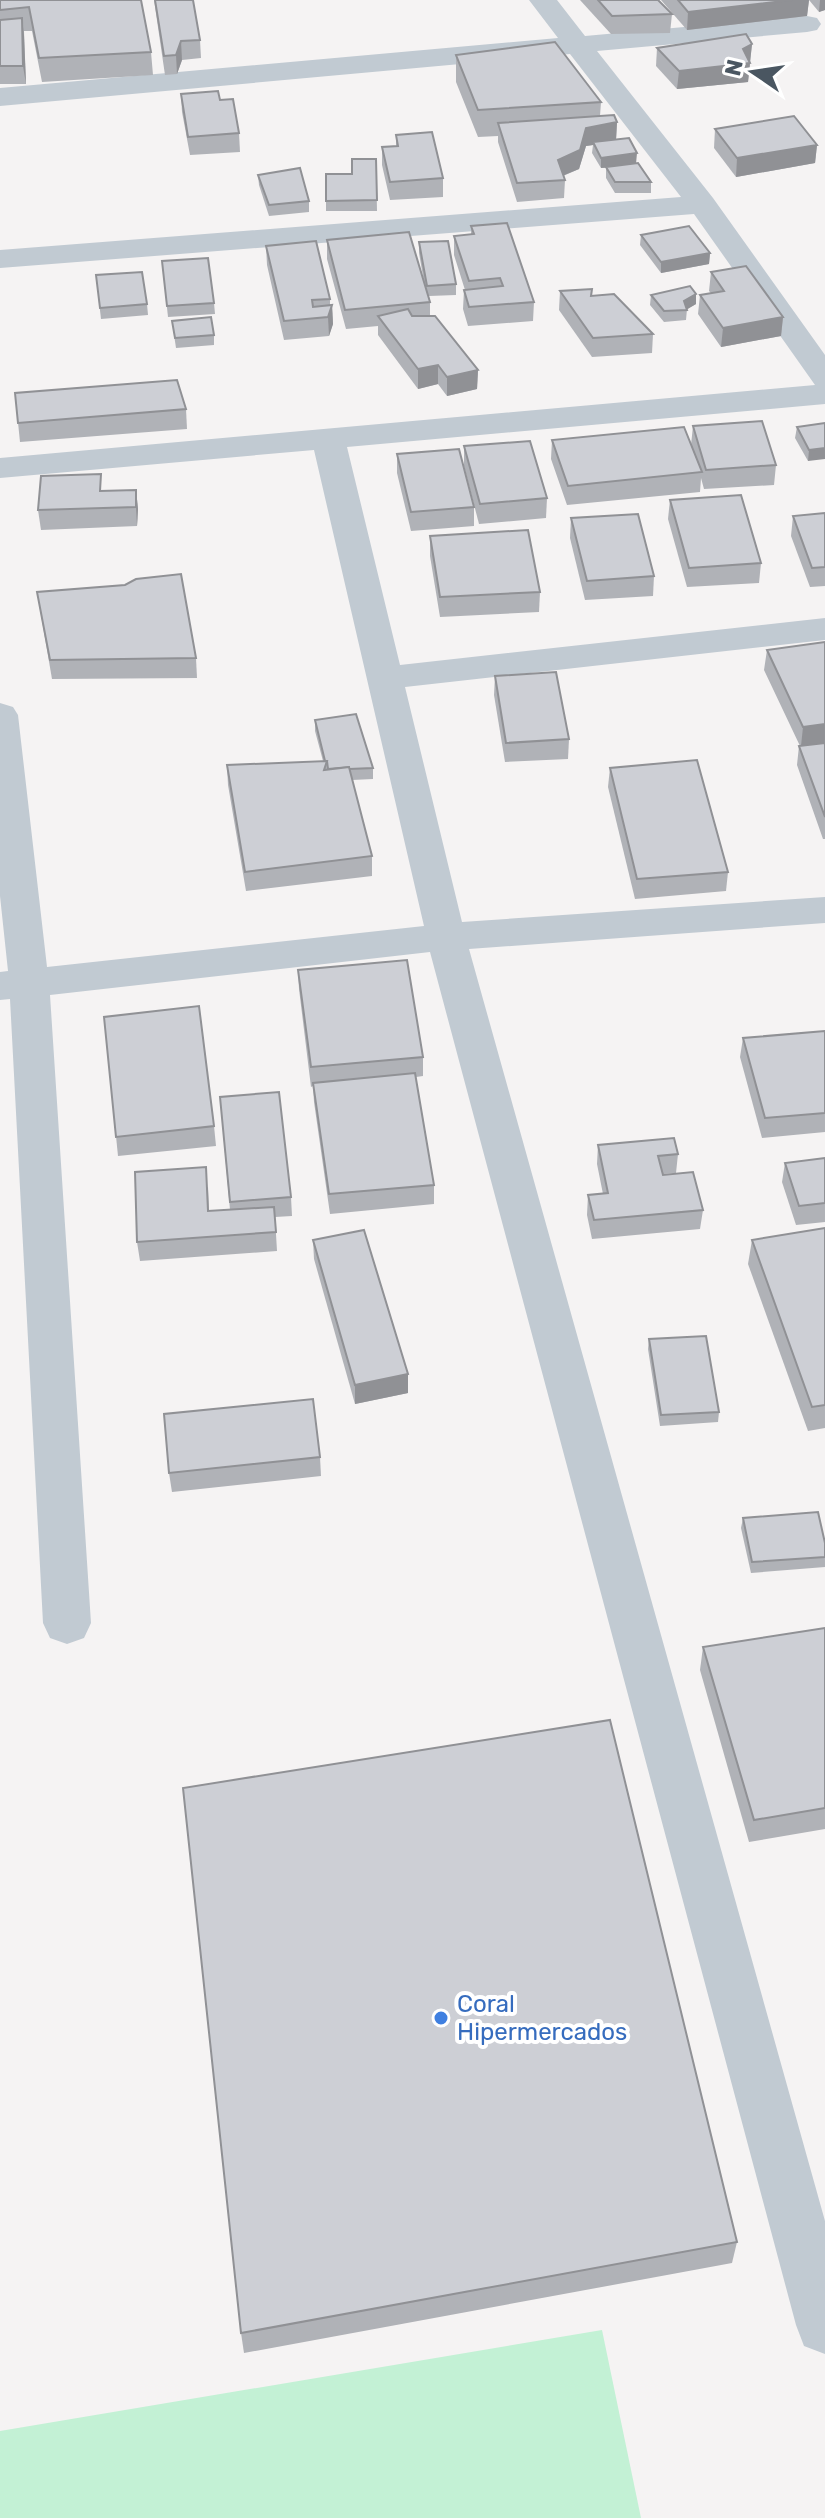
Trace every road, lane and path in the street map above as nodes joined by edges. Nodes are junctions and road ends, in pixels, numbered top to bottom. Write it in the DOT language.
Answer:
graph roads {
  1 [pos="543,0"];
  2 [pos="807,24"];
  3 [pos="580,46"];
  4 [pos="0,97"];
  5 [pos="702,204"];
  6 [pos="0,259"];
  7 [pos="825,378"];
  8 [pos="825,394"];
  9 [pos="328,438"];
  10 [pos="0,468"];
  11 [pos="825,629"];
  12 [pos="385,678"];
  13 [pos="0,715"];
  14 [pos="825,910"];
  15 [pos="446,937"];
  16 [pos="14,984"];
  17 [pos="67,1623"];
  18 [pos="825,2325"];
  1 -- 3 [label="street"];
  2 -- 3 [label="street"];
  3 -- 4 [label="street"];
  3 -- 5 [label="street"];
  5 -- 6 [label="street"];
  5 -- 7 [label="street"];
  8 -- 9 [label="street"];
  9 -- 10 [label="street"];
  9 -- 12 [label="street"];
  11 -- 12 [label="street"];
  12 -- 15 [label="street"];
  13 -- 16 [label="street"];
  14 -- 15 [label="street"];
  15 -- 16 [label="street"];
  15 -- 18 [label="street"];
  16 -- 17 [label="street"];
}
